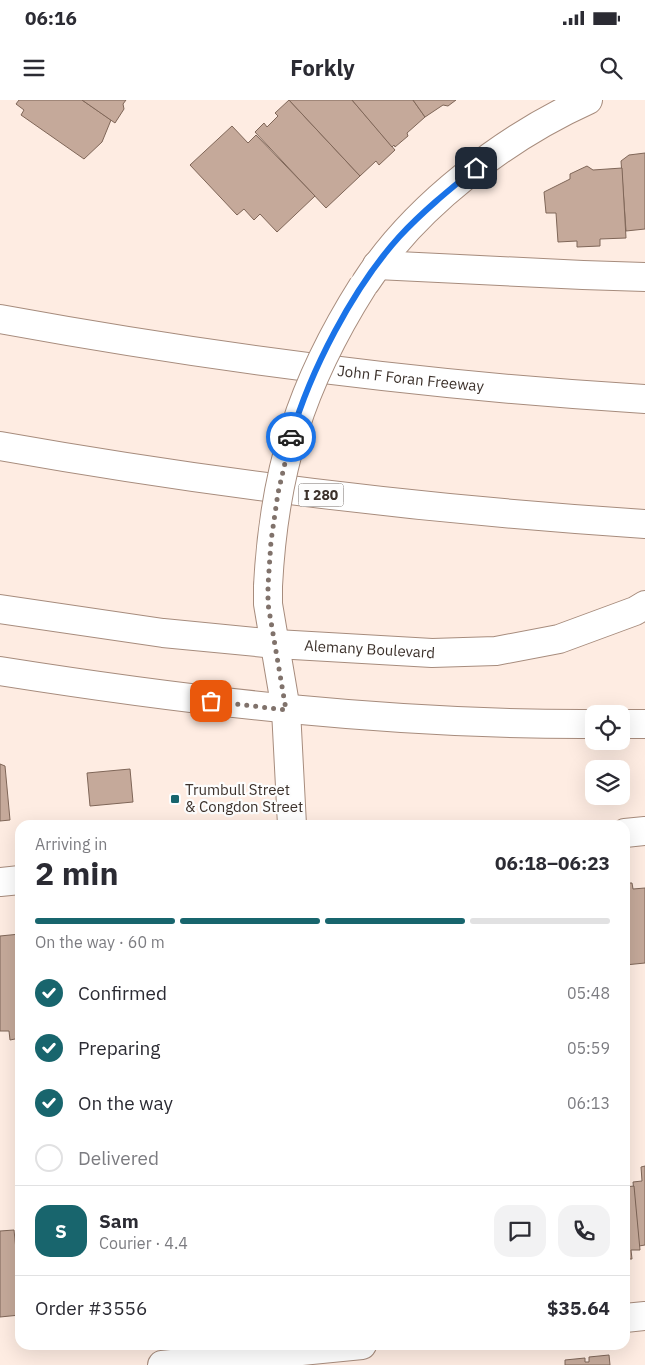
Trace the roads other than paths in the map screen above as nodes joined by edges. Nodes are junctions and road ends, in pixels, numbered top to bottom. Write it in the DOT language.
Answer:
graph roads {
  1 [pos="588,100"];
  2 [pos="370,276"];
  3 [pos="645,277"];
  4 [pos="0,319"];
  5 [pos="645,399"];
  6 [pos="0,446"];
  7 [pos="645,524"];
  8 [pos="640,608"];
  9 [pos="0,609"];
  10 [pos="276,644"];
  11 [pos="0,671"];
  12 [pos="286,710"];
  13 [pos="585,724"];
  14 [pos="630,724"];
  15 [pos="645,724"];
  16 [pos="292,820"];
  17 [pos="645,831"];
  18 [pos="630,832"];
  19 [pos="15,880"];
  20 [pos="0,882"];
  21 [pos="645,1316"];
  22 [pos="630,1318"];
  23 [pos="351,1350"];
  24 [pos="162,1365"];
  1 -- 2 [label="main road"];
  2 -- 3 [label="main road"];
  2 -- 10 [label="main road, bridge"];
  4 -- 5 [label="main road, John F Foran Freeway"];
  6 -- 7 [label="main road, I 280"];
  8 -- 10 [label="main road, Alemany Boulevard"];
  9 -- 10 [label="main road, Alemany Boulevard"];
  10 -- 12 [label="main road"];
  11 -- 12 [label="main road"];
  12 -- 13 [label="main road"];
  12 -- 16 [label="main road"];
  14 -- 15 [label="main road"];
  17 -- 18 [label="main road"];
  19 -- 20 [label="main road"];
  21 -- 22 [label="main road"];
  23 -- 24 [label="main road"];
}
